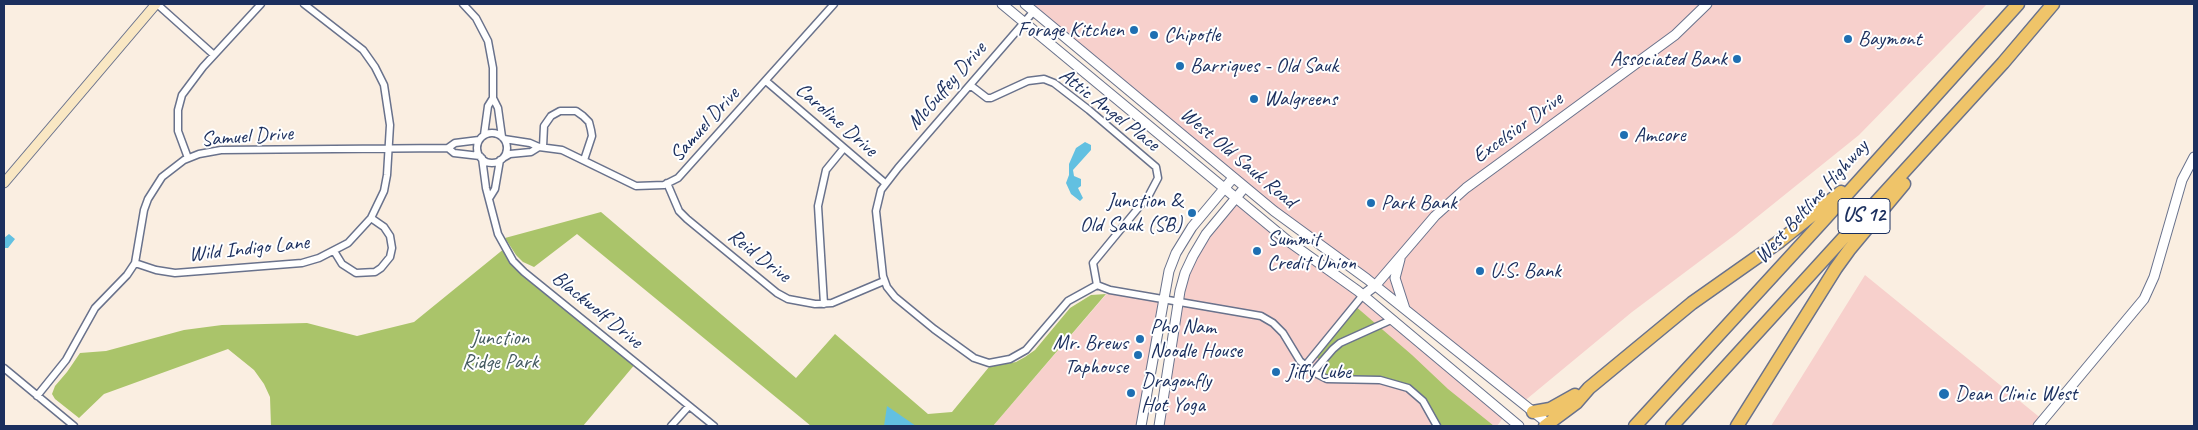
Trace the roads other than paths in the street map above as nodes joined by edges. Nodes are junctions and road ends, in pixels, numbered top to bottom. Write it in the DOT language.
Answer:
graph roads {
  1 [pos="156,4"];
  2 [pos="260,4"];
  3 [pos="304,4"];
  4 [pos="834,4"];
  5 [pos="1002,4"];
  6 [pos="1025,4"];
  7 [pos="1707,4"];
  8 [pos="2018,4"];
  9 [pos="2053,4"];
  10 [pos="467,5"];
  11 [pos="1034,11"];
  12 [pos="1024,22"];
  13 [pos="214,55"];
  14 [pos="2004,63"];
  15 [pos="766,81"];
  16 [pos="970,84"];
  17 [pos="493,98"];
  18 [pos="1928,103"];
  19 [pos="481,138"];
  20 [pos="503,138"];
  21 [pos="541,147"];
  22 [pos="448,148"];
  23 [pos="844,148"];
  24 [pos="390,149"];
  25 [pos="481,157"];
  26 [pos="2194,157"];
  27 [pos="188,158"];
  28 [pos="502,159"];
  29 [pos="584,160"];
  30 [pos="1233,178"];
  31 [pos="4,183"];
  32 [pos="668,183"];
  33 [pos="885,183"];
  34 [pos="1245,187"];
  35 [pos="1224,188"];
  36 [pos="490,197"];
  37 [pos="1236,199"];
  38 [pos="371,218"];
  39 [pos="334,251"];
  40 [pos="1400,256"];
  41 [pos="135,263"];
  42 [pos="884,281"];
  43 [pos="1097,285"];
  44 [pos="1376,286"];
  45 [pos="1363,295"];
  46 [pos="1163,298"];
  47 [pos="1179,301"];
  48 [pos="824,304"];
  49 [pos="1406,311"];
  50 [pos="1391,320"];
  51 [pos="1305,366"];
  52 [pos="4,368"];
  53 [pos="1313,372"];
  54 [pos="1589,388"];
  55 [pos="37,396"];
  56 [pos="689,406"];
  57 [pos="1533,412"];
  58 [pos="1548,425"];
  59 [pos="74,426"];
  60 [pos="671,426"];
  61 [pos="714,426"];
  62 [pos="1141,426"];
  63 [pos="1158,426"];
  64 [pos="1438,426"];
  65 [pos="1519,426"];
  66 [pos="1635,426"];
  67 [pos="1672,426"];
  68 [pos="1736,426"];
  69 [pos="2038,426"];
  1 -- 13 [label="street"];
  1 -- 31 [label="main road"];
  2 -- 13 [label="street"];
  3 -- 24 [label="street, Wild Indigo Lane"];
  4 -- 15 [label="street, Samuel Drive"];
  5 -- 12 [label="street, West Old Sauk Road"];
  6 -- 11 [label="street, West Old Sauk Road"];
  7 -- 40 [label="street, Excelsior Drive"];
  8 -- 18 [label="highway, West Beltline Highway / US 12"];
  9 -- 14 [label="highway, US 12"];
  10 -- 17 [label="street"];
  11 -- 12 [label="street, McGuffey Drive"];
  11 -- 30 [label="street, West Old Sauk Road"];
  12 -- 16 [label="street, McGuffey Drive"];
  12 -- 35 [label="street, West Old Sauk Road"];
  13 -- 27 [label="street"];
  14 -- 67 [label="highway, US 12"];
  14 -- 68 [label="highway"];
  15 -- 23 [label="street, Caroline Drive"];
  15 -- 32 [label="street, Samuel Drive"];
  16 -- 33 [label="street, McGuffey Drive"];
  16 -- 43 [label="street, Attic Angel Place"];
  17 -- 19 [label="street"];
  17 -- 20 [label="street"];
  18 -- 54 [label="highway"];
  18 -- 66 [label="highway, West Beltline Highway / US 12"];
  19 -- 20 [label="street"];
  19 -- 22 [label="street, Samuel Drive"];
  19 -- 25 [label="street"];
  20 -- 21 [label="street, Samuel Drive"];
  20 -- 28 [label="street"];
  21 -- 28 [label="street, Samuel Drive"];
  21 -- 29 [label="street, Samuel Drive"];
  21 -- 29 [label="street"];
  22 -- 24 [label="street, Samuel Drive"];
  22 -- 25 [label="street, Samuel Drive"];
  23 -- 33 [label="street, Caroline Drive"];
  23 -- 48 [label="street"];
  24 -- 27 [label="street, Samuel Drive"];
  24 -- 38 [label="street, Wild Indigo Lane"];
  25 -- 28 [label="street"];
  25 -- 36 [label="street, Blackwolf Drive"];
  26 -- 69 [label="street"];
  27 -- 41 [label="street, Samuel Drive"];
  28 -- 36 [label="street"];
  29 -- 32 [label="street, Samuel Drive"];
  30 -- 34 [label="street, West Old Sauk Road"];
  30 -- 35 [label="street"];
  32 -- 48 [label="street, Reid Drive"];
  33 -- 42 [label="street"];
  34 -- 37 [label="street"];
  34 -- 44 [label="street, West Old Sauk Road"];
  35 -- 37 [label="street, West Old Sauk Road"];
  35 -- 46 [label="street"];
  36 -- 56 [label="street, Blackwolf Drive"];
  37 -- 45 [label="street, West Old Sauk Road"];
  37 -- 47 [label="street"];
  38 -- 39 [label="street, Wild Indigo Lane"];
  38 -- 39 [label="street"];
  39 -- 41 [label="street, Wild Indigo Lane"];
  40 -- 44 [label="street, Excelsior Drive"];
  40 -- 49 [label="street"];
  41 -- 55 [label="street, Samuel Drive"];
  42 -- 43 [label="street"];
  42 -- 48 [label="street, Reid Drive"];
  43 -- 46 [label="street"];
  44 -- 45 [label="street, Excelsior Drive"];
  44 -- 49 [label="street, West Old Sauk Road"];
  45 -- 50 [label="street, West Old Sauk Road"];
  45 -- 51 [label="street"];
  46 -- 47 [label="street"];
  46 -- 62 [label="street"];
  47 -- 51 [label="street"];
  47 -- 63 [label="street"];
  49 -- 57 [label="street, West Old Sauk Road"];
  50 -- 53 [label="street"];
  50 -- 65 [label="street, West Old Sauk Road"];
  51 -- 53 [label="street"];
  52 -- 55 [label="street"];
  53 -- 64 [label="street"];
  54 -- 57 [label="highway"];
  54 -- 58 [label="highway"];
  55 -- 59 [label="street"];
  56 -- 60 [label="street"];
  56 -- 61 [label="street, Blackwolf Drive"];
  57 -- 58 [label="street, West Old Sauk Road"];
}
